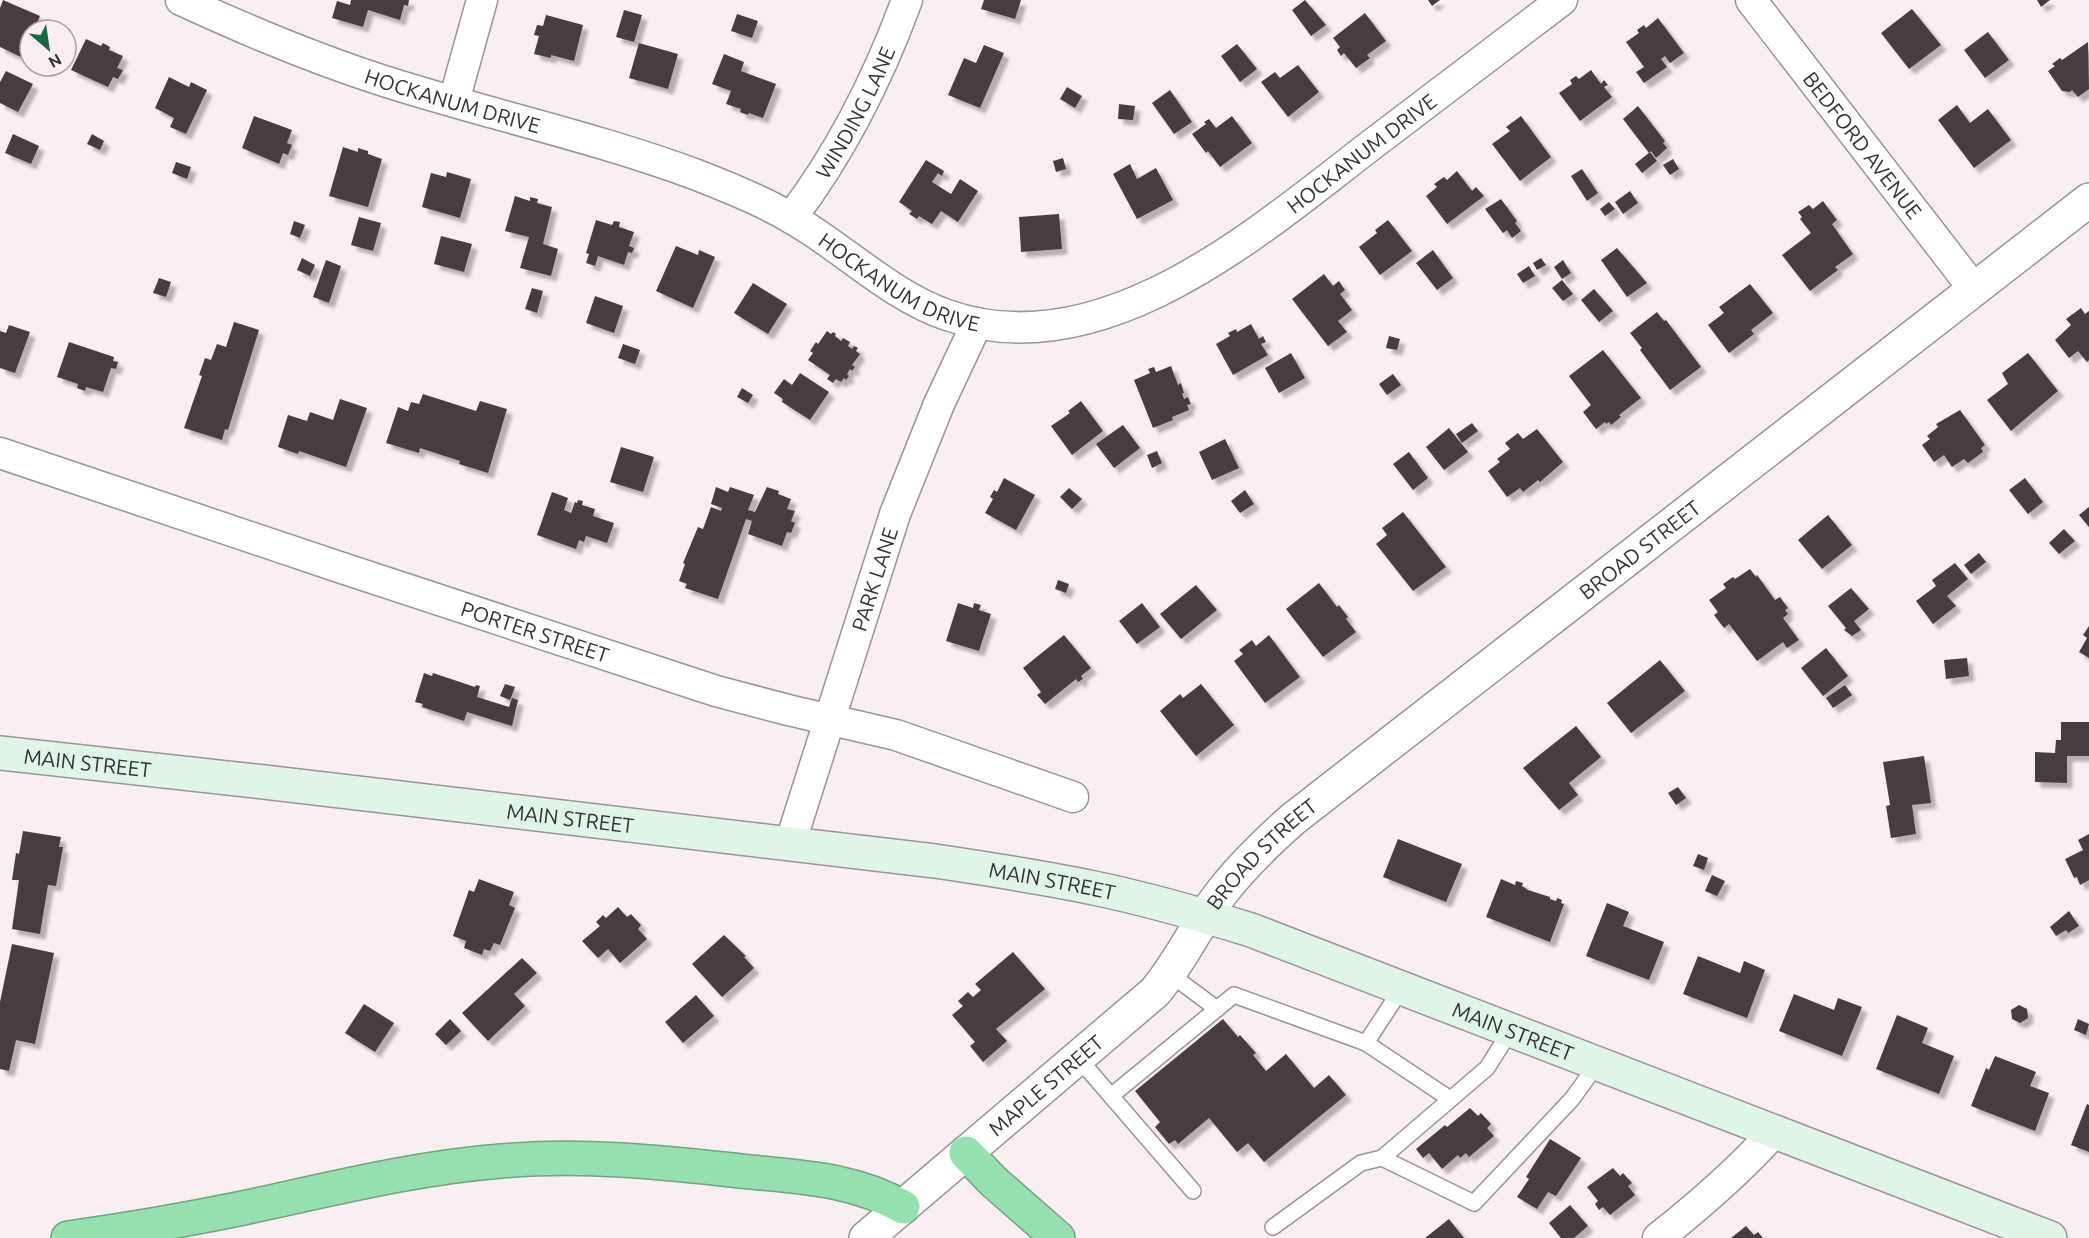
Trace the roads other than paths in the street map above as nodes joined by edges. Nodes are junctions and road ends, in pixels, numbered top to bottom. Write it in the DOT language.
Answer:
graph roads {
  1 [pos="181,0"];
  2 [pos="482,0"];
  3 [pos="907,0"];
  4 [pos="1562,0"];
  5 [pos="1751,0"];
  6 [pos="454,101"];
  7 [pos="2089,200"];
  8 [pos="791,218"];
  9 [pos="1974,289"];
  10 [pos="977,323"];
  11 [pos="0,453"];
  12 [pos="829,719"];
  13 [pos="0,753"];
  14 [pos="1073,797"];
  15 [pos="790,844"];
  16 [pos="1205,916"];
  17 [pos="1170,974"];
  18 [pos="1402,988"];
  19 [pos="1217,1009"];
  20 [pos="1511,1030"];
  21 [pos="1366,1043"];
  22 [pos="1079,1059"];
  23 [pos="1598,1063"];
  24 [pos="1111,1096"];
  25 [pos="1450,1099"];
  26 [pos="1774,1132"];
  27 [pos="966,1153"];
  28 [pos="1382,1158"];
  29 [pos="1193,1191"];
  30 [pos="903,1207"];
  31 [pos="1273,1227"];
  32 [pos="68,1238"];
  33 [pos="866,1238"];
  34 [pos="1058,1238"];
  35 [pos="1658,1238"];
  36 [pos="2050,1238"];
  1 -- 6 [label="street, HOCKANUM DRIVE"];
  2 -- 6 [label="street"];
  3 -- 8 [label="street, WINDING LANE"];
  4 -- 10 [label="street, HOCKANUM DRIVE"];
  5 -- 9 [label="street, BEDFORD AVENUE"];
  6 -- 8 [label="street, HOCKANUM DRIVE"];
  7 -- 9 [label="street, BROAD STREET"];
  8 -- 10 [label="street, HOCKANUM DRIVE"];
  9 -- 16 [label="street, BROAD STREET"];
  10 -- 12 [label="street, PARK LANE"];
  11 -- 12 [label="street, PORTER STREET"];
  12 -- 14 [label="street, PORTER STREET"];
  12 -- 15 [label="street, PARK LANE"];
  13 -- 15 [label="main road, MAIN STREET"];
  15 -- 16 [label="main road, MAIN STREET"];
  16 -- 17 [label="street, MAPLE STREET"];
  16 -- 18 [label="main road, MAIN STREET"];
  17 -- 19 [label="lane"];
  17 -- 22 [label="street, MAPLE STREET"];
  18 -- 20 [label="main road, MAIN STREET"];
  18 -- 21 [label="lane"];
  19 -- 21 [label="lane"];
  19 -- 24 [label="lane"];
  20 -- 23 [label="main road, MAIN STREET"];
  20 -- 25 [label="lane"];
  21 -- 25 [label="lane"];
  22 -- 24 [label="lane"];
  22 -- 27 [label="street, MAPLE STREET"];
  23 -- 26 [label="main road, MAIN STREET"];
  23 -- 28 [label="lane"];
  24 -- 29 [label="lane"];
  25 -- 28 [label="lane"];
  26 -- 35 [label="street"];
  26 -- 36 [label="main road, MAIN STREET"];
  27 -- 30 [label="street, MAPLE STREET"];
  27 -- 34 [label="highway"];
  28 -- 31 [label="lane"];
  30 -- 32 [label="highway"];
  30 -- 33 [label="street, MAPLE STREET"];
}
